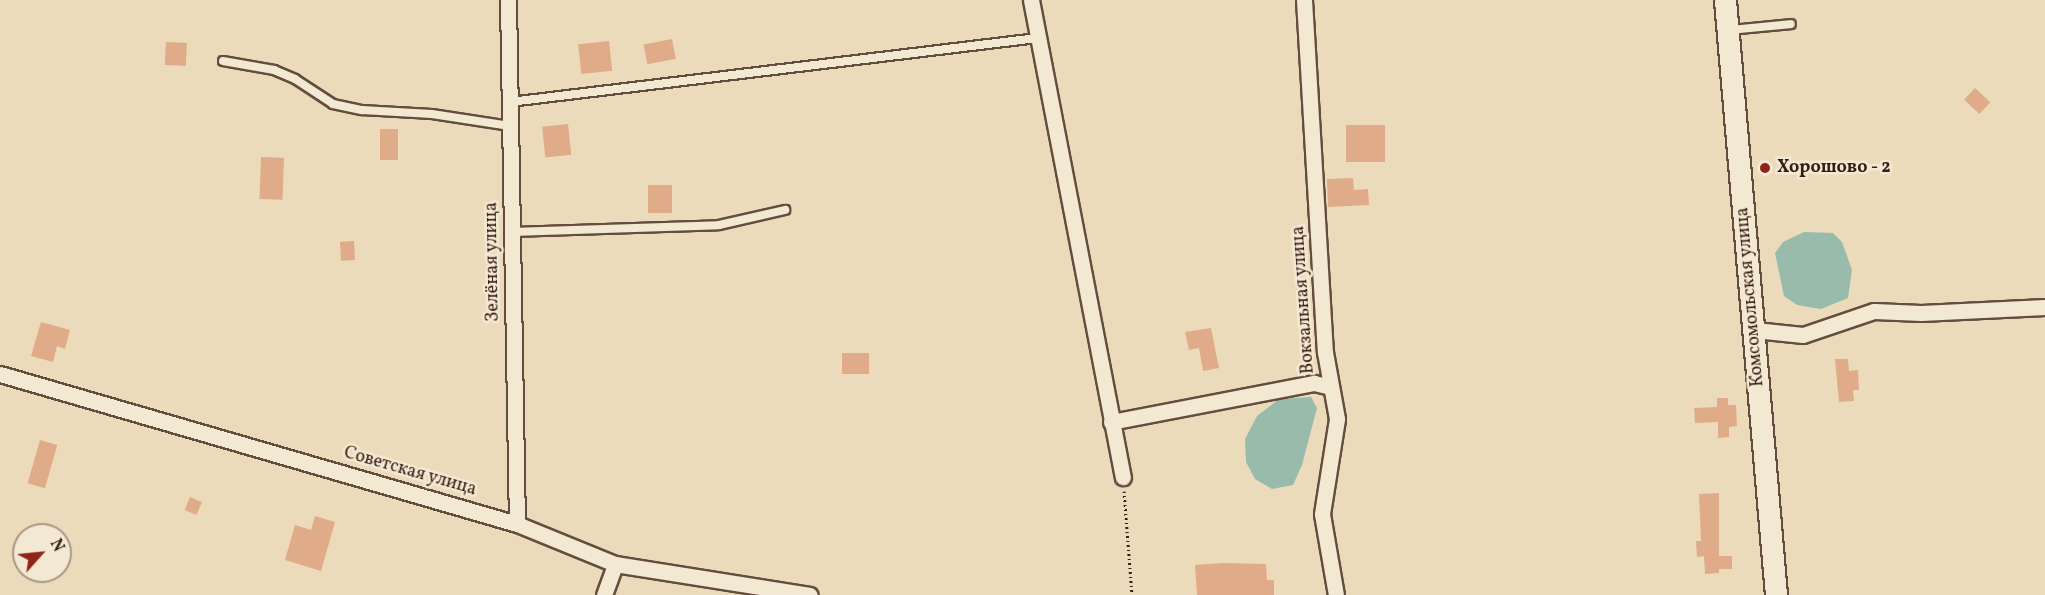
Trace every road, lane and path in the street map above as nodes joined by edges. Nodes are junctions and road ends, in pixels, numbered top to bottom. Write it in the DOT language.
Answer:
graph roads {
  1 [pos="508,0"];
  2 [pos="1031,0"];
  3 [pos="1305,0"];
  4 [pos="1725,0"];
  5 [pos="1791,24"];
  6 [pos="1728,30"];
  7 [pos="1037,38"];
  8 [pos="223,61"];
  9 [pos="510,102"];
  10 [pos="510,126"];
  11 [pos="785,210"];
  12 [pos="512,232"];
  13 [pos="2045,308"];
  14 [pos="1755,330"];
  15 [pos="0,374"];
  16 [pos="1331,387"];
  17 [pos="1111,422"];
  18 [pos="1123,477"];
  19 [pos="517,524"];
  20 [pos="615,564"];
  21 [pos="604,595"];
  22 [pos="810,595"];
  23 [pos="1132,595"];
  24 [pos="1336,595"];
  25 [pos="1776,595"];
  1 -- 9 [label="street, Зелёная улица"];
  2 -- 7 [label="street"];
  3 -- 16 [label="street, Вокзальная улица"];
  4 -- 6 [label="street, Комсомольская улица"];
  5 -- 6 [label="lane"];
  6 -- 14 [label="street, Комсомольская улица"];
  7 -- 9 [label="lane"];
  7 -- 17 [label="street"];
  8 -- 10 [label="lane"];
  9 -- 10 [label="street, Зелёная улица"];
  10 -- 12 [label="street, Зелёная улица"];
  11 -- 12 [label="lane"];
  12 -- 19 [label="street, Зелёная улица"];
  13 -- 14 [label="street"];
  14 -- 25 [label="street, Комсомольская улица"];
  15 -- 19 [label="street, Советская улица"];
  16 -- 17 [label="street"];
  16 -- 24 [label="street, Вокзальная улица"];
  17 -- 18 [label="street"];
  18 -- 23 [label="path"];
  19 -- 20 [label="street, Советская улица"];
  20 -- 21 [label="street"];
  20 -- 22 [label="street, Советская улица"];
}
